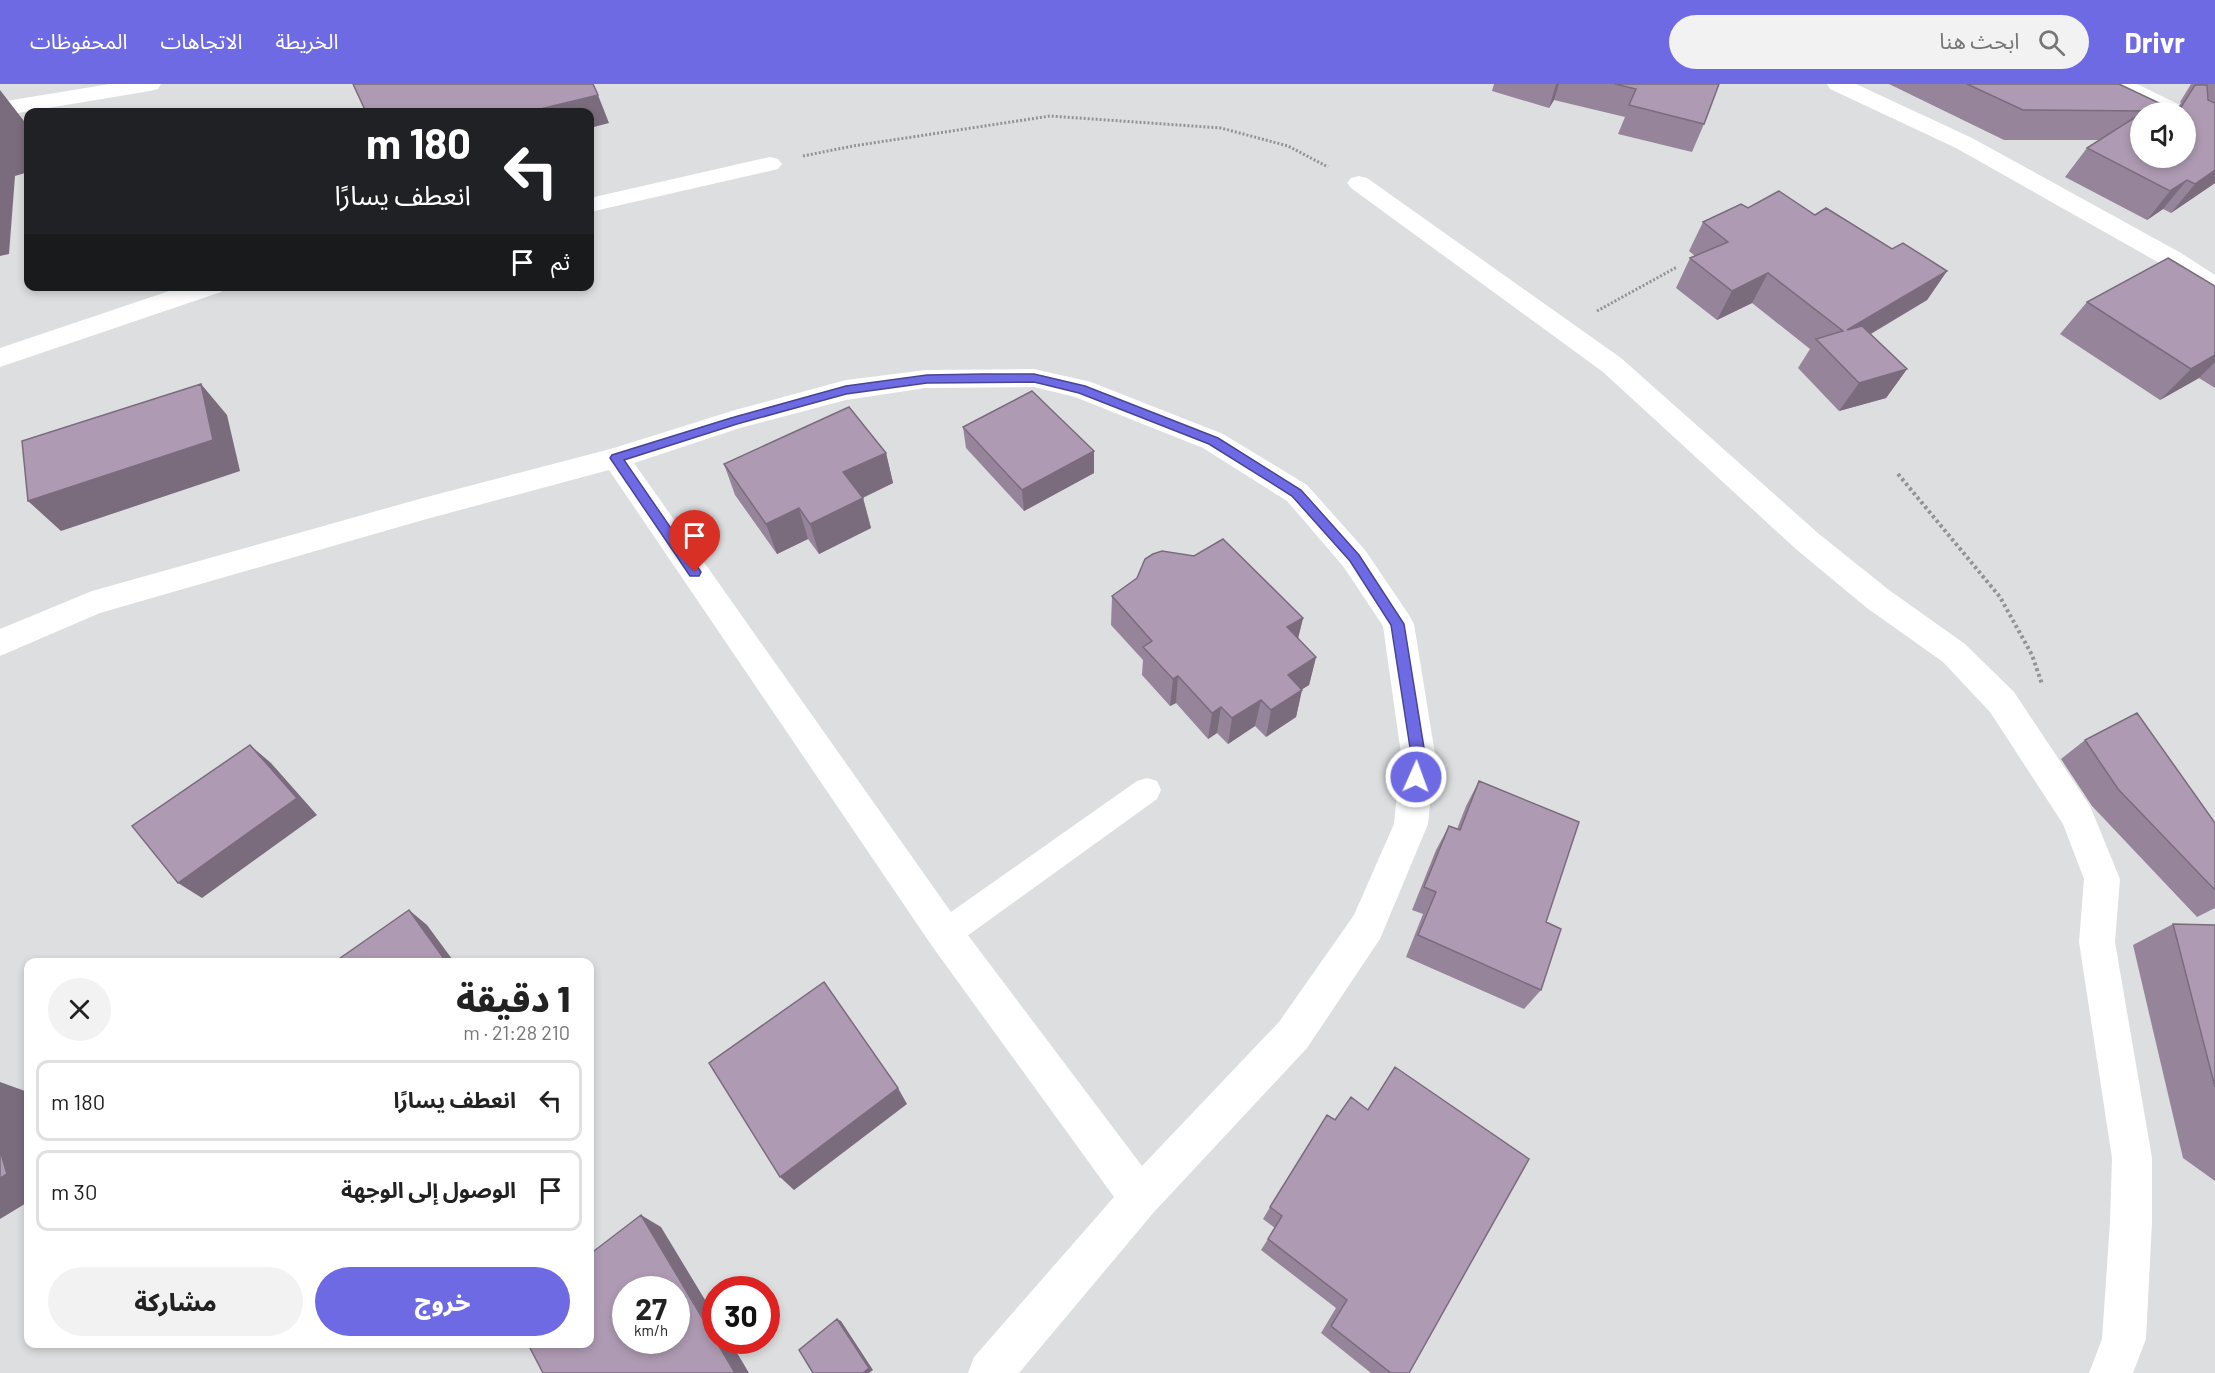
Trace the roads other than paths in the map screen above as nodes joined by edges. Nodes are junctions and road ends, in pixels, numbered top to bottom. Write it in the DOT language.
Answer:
graph roads {
  1 [pos="150,84"];
  2 [pos="1838,84"];
  3 [pos="2120,84"];
  4 [pos="2155,102"];
  5 [pos="0,109"];
  6 [pos="770,164"];
  7 [pos="1359,183"];
  8 [pos="594,204"];
  9 [pos="2215,288"];
  10 [pos="197,291"];
  11 [pos="0,358"];
  12 [pos="616,458"];
  13 [pos="0,643"];
  14 [pos="1147,790"];
  15 [pos="945,933"];
  16 [pos="1140,1198"];
  17 [pos="990,1373"];
  18 [pos="2110,1373"];
  1 -- 5 [label="street"];
  2 -- 9 [label="street"];
  3 -- 4 [label="street"];
  6 -- 8 [label="street"];
  7 -- 18 [label="street"];
  10 -- 11 [label="street"];
  12 -- 13 [label="street"];
  12 -- 15 [label="street"];
  12 -- 16 [label="street"];
  14 -- 15 [label="lane"];
  15 -- 16 [label="street"];
  16 -- 17 [label="street"];
}
